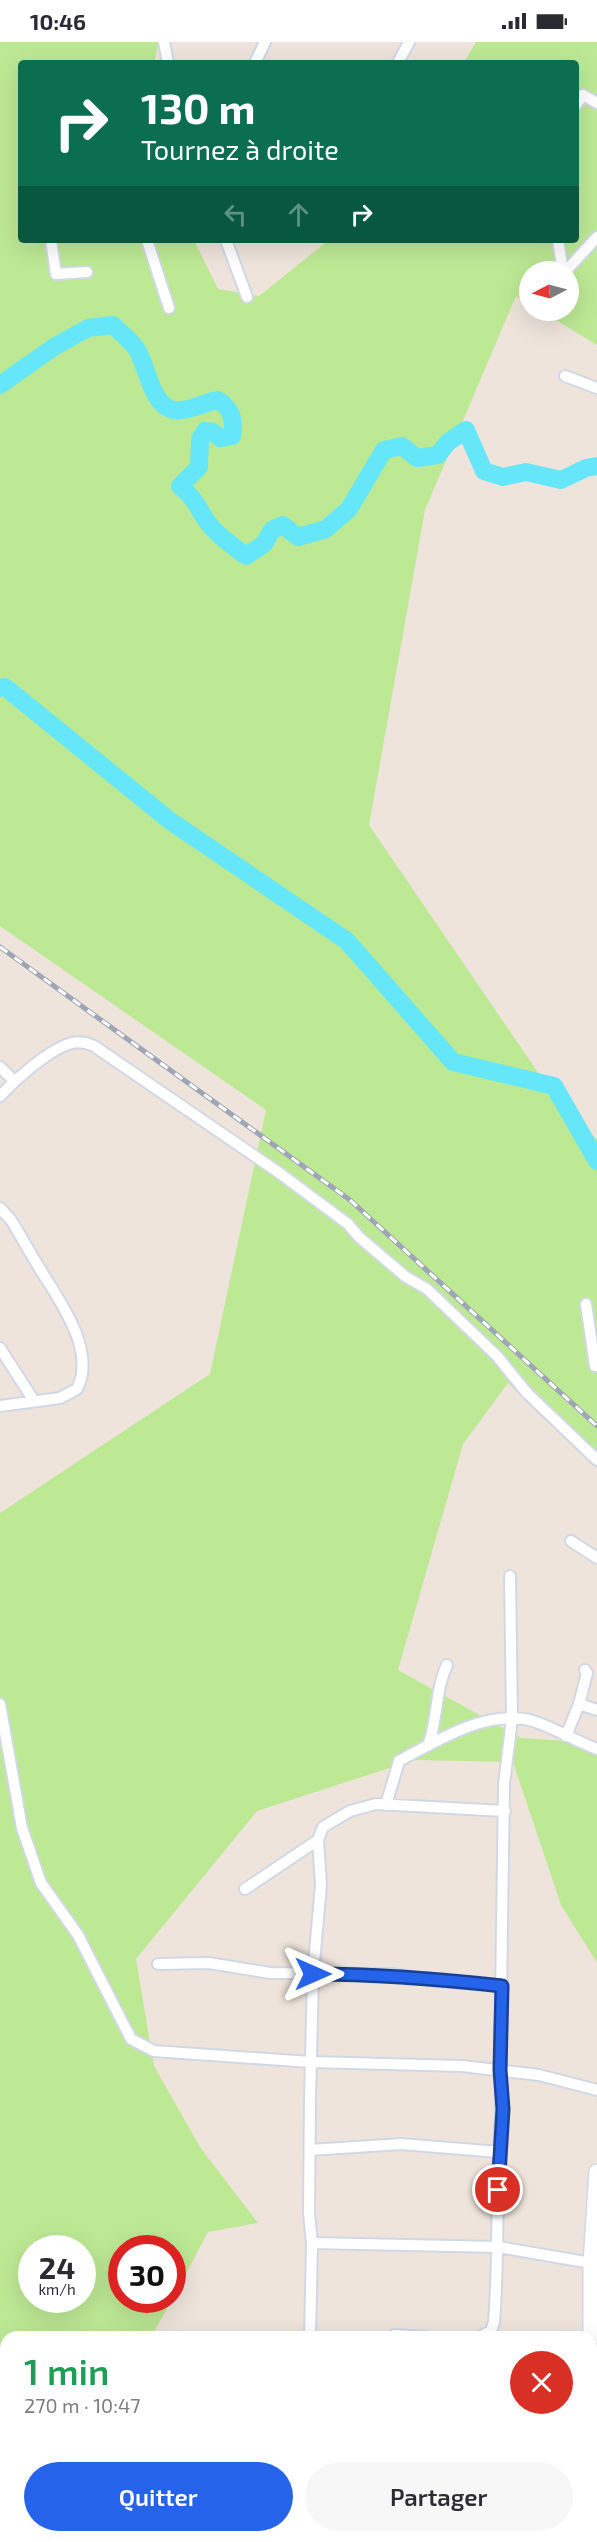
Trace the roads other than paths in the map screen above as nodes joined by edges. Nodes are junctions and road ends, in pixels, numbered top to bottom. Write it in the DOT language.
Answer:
graph roads {
  1 [pos="164,42"];
  2 [pos="265,42"];
  3 [pos="409,42"];
  4 [pos="167,60"];
  5 [pos="256,60"];
  6 [pos="400,60"];
  7 [pos="579,100"];
  8 [pos="597,103"];
  9 [pos="597,237"];
  10 [pos="51,243"];
  11 [pos="148,243"];
  12 [pos="227,243"];
  13 [pos="559,243"];
  14 [pos="562,261"];
  15 [pos="574,261"];
  16 [pos="87,272"];
  17 [pos="247,297"];
  18 [pos="169,308"];
  19 [pos="565,376"];
  20 [pos="597,388"];
  21 [pos="0,1067"];
  22 [pos="14,1081"];
  23 [pos="0,1096"];
  24 [pos="0,1208"];
  25 [pos="586,1304"];
  26 [pos="0,1348"];
  27 [pos="595,1366"];
  28 [pos="34,1401"];
  29 [pos="0,1406"];
  30 [pos="597,1460"];
  31 [pos="571,1541"];
  32 [pos="597,1558"];
  33 [pos="510,1576"];
  34 [pos="447,1665"];
  35 [pos="585,1670"];
  36 [pos="0,1704"];
  37 [pos="579,1704"];
  38 [pos="597,1710"];
  39 [pos="512,1719"];
  40 [pos="566,1737"];
  41 [pos="428,1746"];
  42 [pos="597,1749"];
  43 [pos="386,1805"];
  44 [pos="505,1812"];
  45 [pos="318,1840"];
  46 [pos="245,1889"];
  47 [pos="158,1964"];
  48 [pos="313,1974"];
  49 [pos="502,1986"];
  50 [pos="311,2062"];
  51 [pos="500,2070"];
  52 [pos="597,2090"];
  53 [pos="310,2150"];
  54 [pos="499,2152"];
  55 [pos="597,2172"];
  56 [pos="312,2242"];
  57 [pos="499,2247"];
  58 [pos="591,2263"];
  59 [pos="310,2331"];
  60 [pos="490,2331"];
  61 [pos="593,2331"];
  1 -- 4 [label="street"];
  2 -- 5 [label="street"];
  3 -- 6 [label="street"];
  7 -- 8 [label="street"];
  9 -- 15 [label="street"];
  10 -- 16 [label="street"];
  11 -- 18 [label="street"];
  12 -- 17 [label="street"];
  13 -- 14 [label="street"];
  19 -- 20 [label="street"];
  21 -- 22 [label="street"];
  22 -- 23 [label="street"];
  22 -- 30 [label="street"];
  24 -- 28 [label="street"];
  25 -- 27 [label="street"];
  26 -- 28 [label="street"];
  28 -- 29 [label="street"];
  31 -- 32 [label="street"];
  33 -- 39 [label="street"];
  34 -- 41 [label="street"];
  35 -- 37 [label="street"];
  36 -- 50 [label="street"];
  37 -- 38 [label="street"];
  37 -- 40 [label="street"];
  39 -- 40 [label="street"];
  39 -- 41 [label="street"];
  39 -- 44 [label="street"];
  40 -- 42 [label="street"];
  41 -- 43 [label="street"];
  43 -- 44 [label="street"];
  43 -- 45 [label="street"];
  44 -- 49 [label="street"];
  45 -- 46 [label="street"];
  45 -- 48 [label="street"];
  47 -- 48 [label="street"];
  48 -- 49 [label="street"];
  48 -- 50 [label="street"];
  49 -- 51 [label="street"];
  50 -- 51 [label="street"];
  50 -- 53 [label="street"];
  51 -- 52 [label="street"];
  51 -- 54 [label="street"];
  53 -- 54 [label="street"];
  53 -- 56 [label="street"];
  54 -- 57 [label="street"];
  55 -- 58 [label="street"];
  56 -- 57 [label="street"];
  56 -- 59 [label="street"];
  57 -- 58 [label="street"];
  57 -- 60 [label="street"];
  58 -- 61 [label="street"];
}
